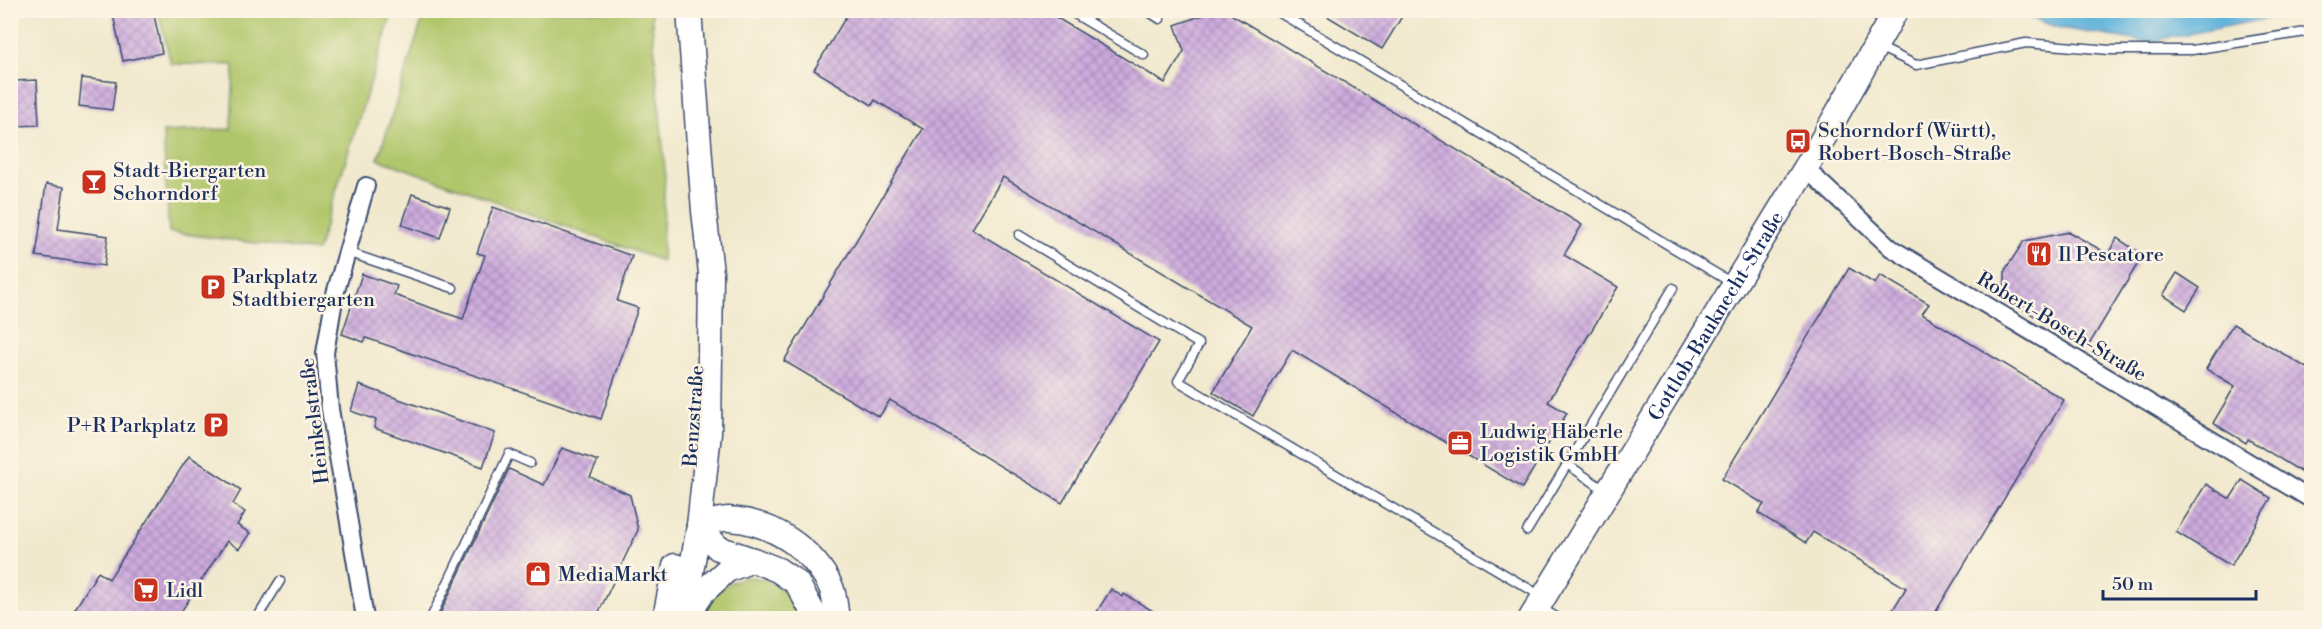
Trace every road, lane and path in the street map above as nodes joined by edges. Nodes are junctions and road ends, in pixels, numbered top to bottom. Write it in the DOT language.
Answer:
graph roads {
  1 [pos="689,10"];
  2 [pos="1068,10"];
  3 [pos="1146,10"];
  4 [pos="1275,10"];
  5 [pos="1890,13"];
  6 [pos="1160,19"];
  7 [pos="2312,31"];
  8 [pos="1876,46"];
  9 [pos="1144,55"];
  10 [pos="1805,168"];
  11 [pos="366,186"];
  12 [pos="704,211"];
  13 [pos="10,227"];
  14 [pos="1019,235"];
  15 [pos="347,252"];
  16 [pos="10,270"];
  17 [pos="1735,285"];
  18 [pos="453,288"];
  19 [pos="1673,288"];
  20 [pos="530,463"];
  21 [pos="1567,464"];
  22 [pos="1608,492"];
  23 [pos="2312,500"];
  24 [pos="699,526"];
  25 [pos="1527,531"];
  26 [pos="753,560"];
  27 [pos="279,581"];
  28 [pos="1543,610"];
  29 [pos="257,618"];
  30 [pos="366,618"];
  31 [pos="431,618"];
  32 [pos="665,618"];
  33 [pos="685,618"];
  34 [pos="816,618"];
  35 [pos="837,618"];
  1 -- 12 [label="street, Benzstraße"];
  2 -- 9 [label="lane"];
  3 -- 6 [label="lane"];
  4 -- 17 [label="lane"];
  5 -- 8 [label="street, Gottlob-Bauknecht-Straße"];
  7 -- 8 [label="lane"];
  8 -- 10 [label="street, Gottlob-Bauknecht-Straße"];
  10 -- 17 [label="street, Gottlob-Bauknecht-Straße"];
  10 -- 23 [label="street, Robert-Bosch-Straße"];
  11 -- 15 [label="street, Heinkelstraße"];
  12 -- 24 [label="street, Benzstraße"];
  12 -- 32 [label="street, Benzstraße"];
  13 -- 16 [label="lane"];
  14 -- 28 [label="lane"];
  15 -- 18 [label="lane"];
  15 -- 30 [label="street, Heinkelstraße"];
  17 -- 22 [label="street, Gottlob-Bauknecht-Straße"];
  19 -- 21 [label="lane"];
  20 -- 31 [label="lane"];
  21 -- 22 [label="lane"];
  21 -- 25 [label="lane"];
  22 -- 28 [label="street, Gottlob-Bauknecht-Straße"];
  24 -- 26 [label="street"];
  24 -- 33 [label="street, Benzstraße"];
  24 -- 35 [label="street"];
  26 -- 33 [label="street"];
  26 -- 34 [label="street"];
  27 -- 29 [label="lane"];
}
